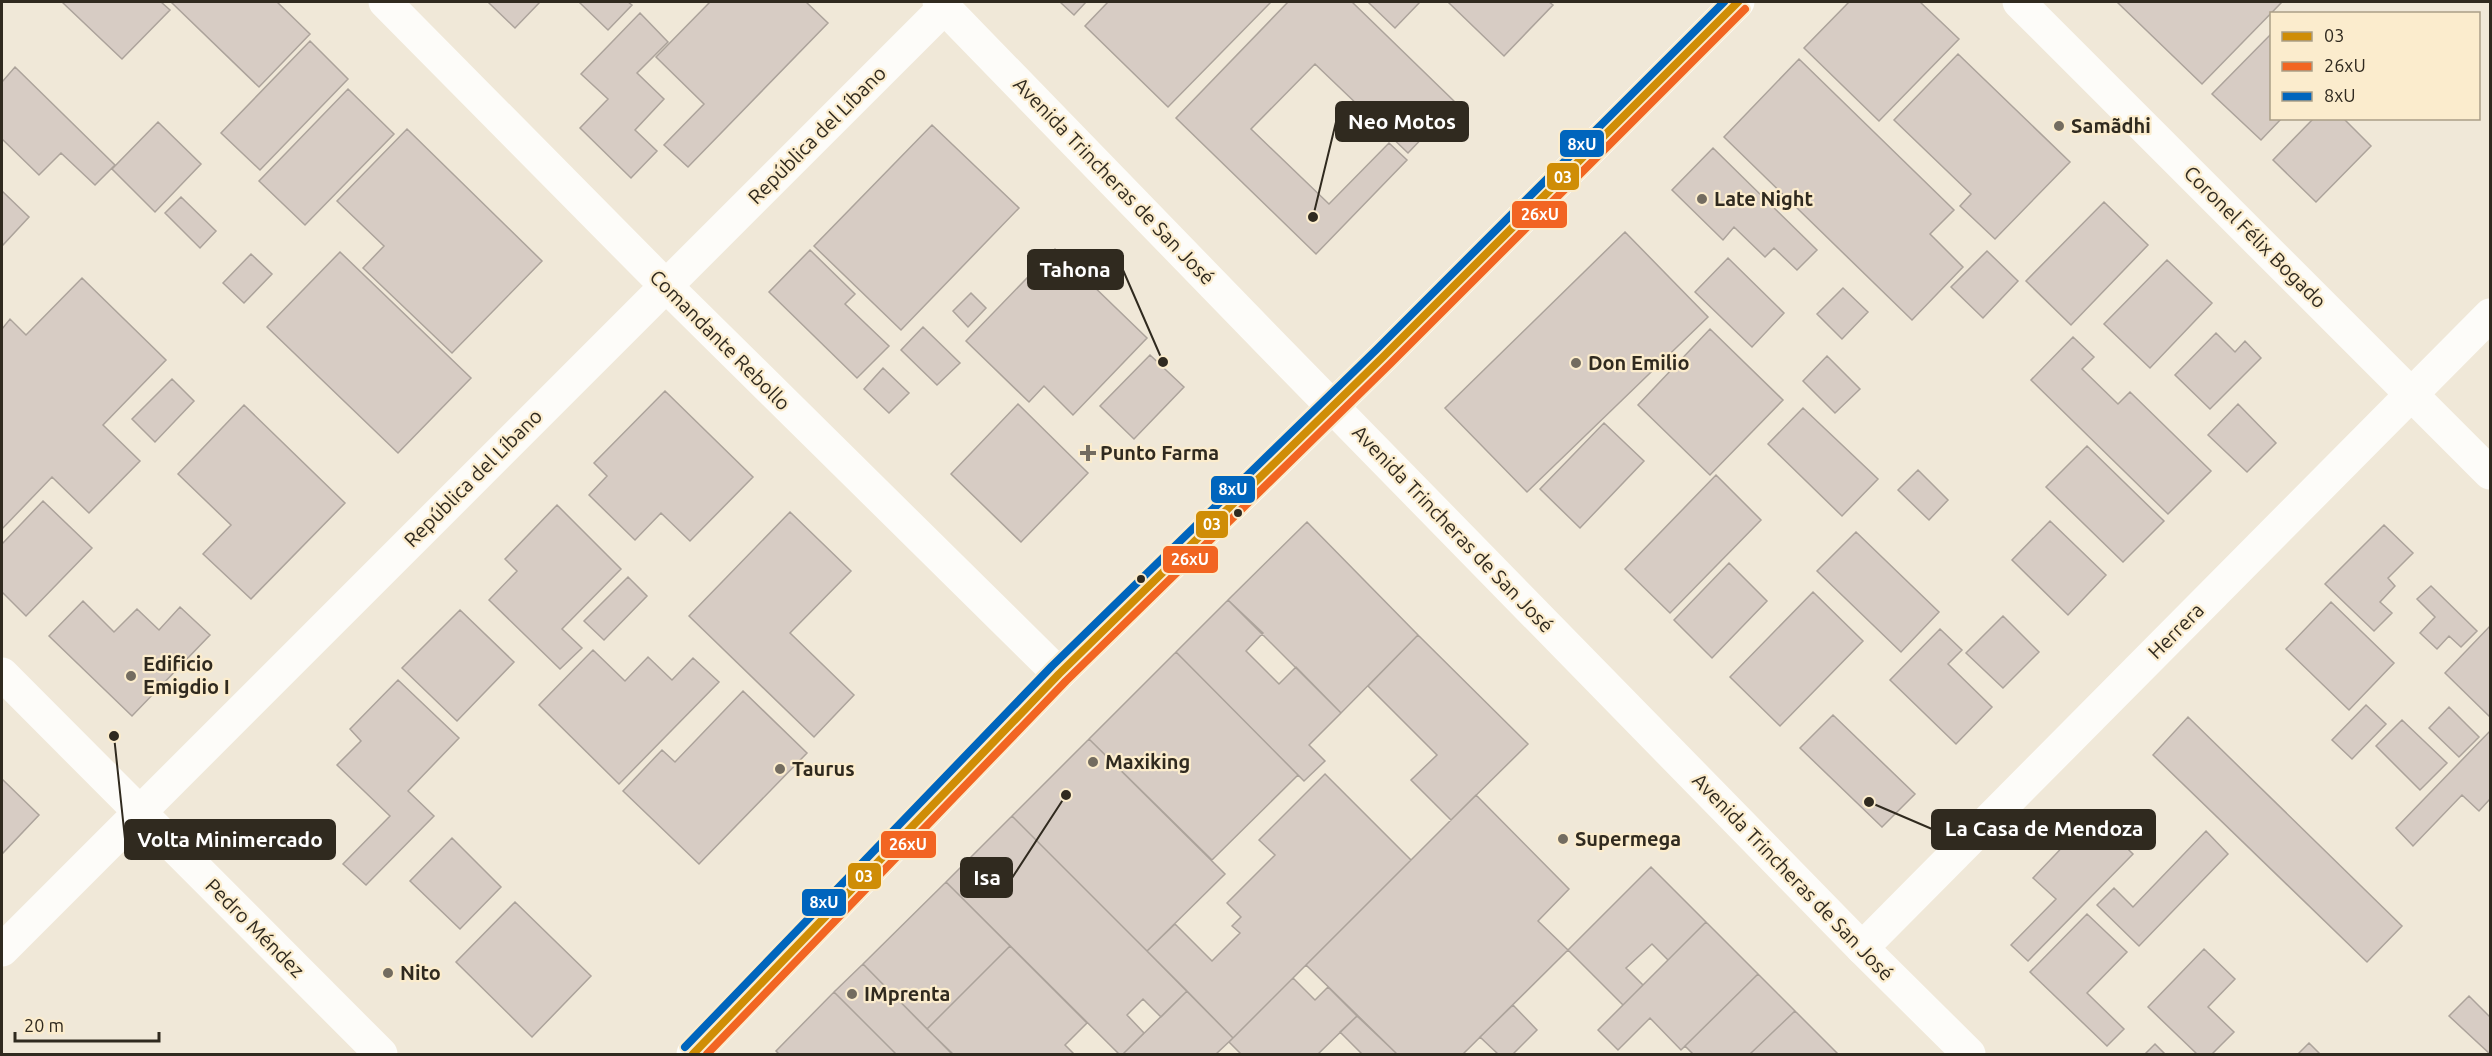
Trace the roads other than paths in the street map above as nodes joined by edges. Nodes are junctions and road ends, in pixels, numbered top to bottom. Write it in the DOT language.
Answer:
graph roads {
  1 [pos="385,2"];
  2 [pos="1738,2"];
  3 [pos="2019,2"];
  4 [pos="942,4"];
  5 [pos="666,286"];
  6 [pos="2490,315"];
  7 [pos="2411,393"];
  8 [pos="1333,406"];
  9 [pos="2490,473"];
  10 [pos="2,674"];
  11 [pos="1059,674"];
  12 [pos="139,813"];
  13 [pos="1862,948"];
  14 [pos="2,950"];
  15 [pos="381,1054"];
  16 [pos="693,1054"];
  17 [pos="1969,1054"];
  1 -- 5 [label="street, Comandante Rebollo"];
  2 -- 8 [label="street"];
  3 -- 7 [label="street, Coronel Félix Bogado"];
  4 -- 5 [label="street, República del Líbano"];
  4 -- 8 [label="street, Avenida Trincheras de San José"];
  5 -- 11 [label="street, Comandante Rebollo"];
  5 -- 12 [label="street, República del Líbano"];
  6 -- 7 [label="street, Herrera"];
  7 -- 9 [label="street, Coronel Félix Bogado"];
  7 -- 13 [label="street, Herrera"];
  8 -- 11 [label="street"];
  8 -- 13 [label="street, Avenida Trincheras de San José"];
  10 -- 12 [label="street, Pedro Méndez"];
  11 -- 16 [label="street"];
  12 -- 14 [label="street, República del Líbano"];
  12 -- 15 [label="street, Pedro Méndez"];
  13 -- 17 [label="street, Avenida Trincheras de San José"];
}
